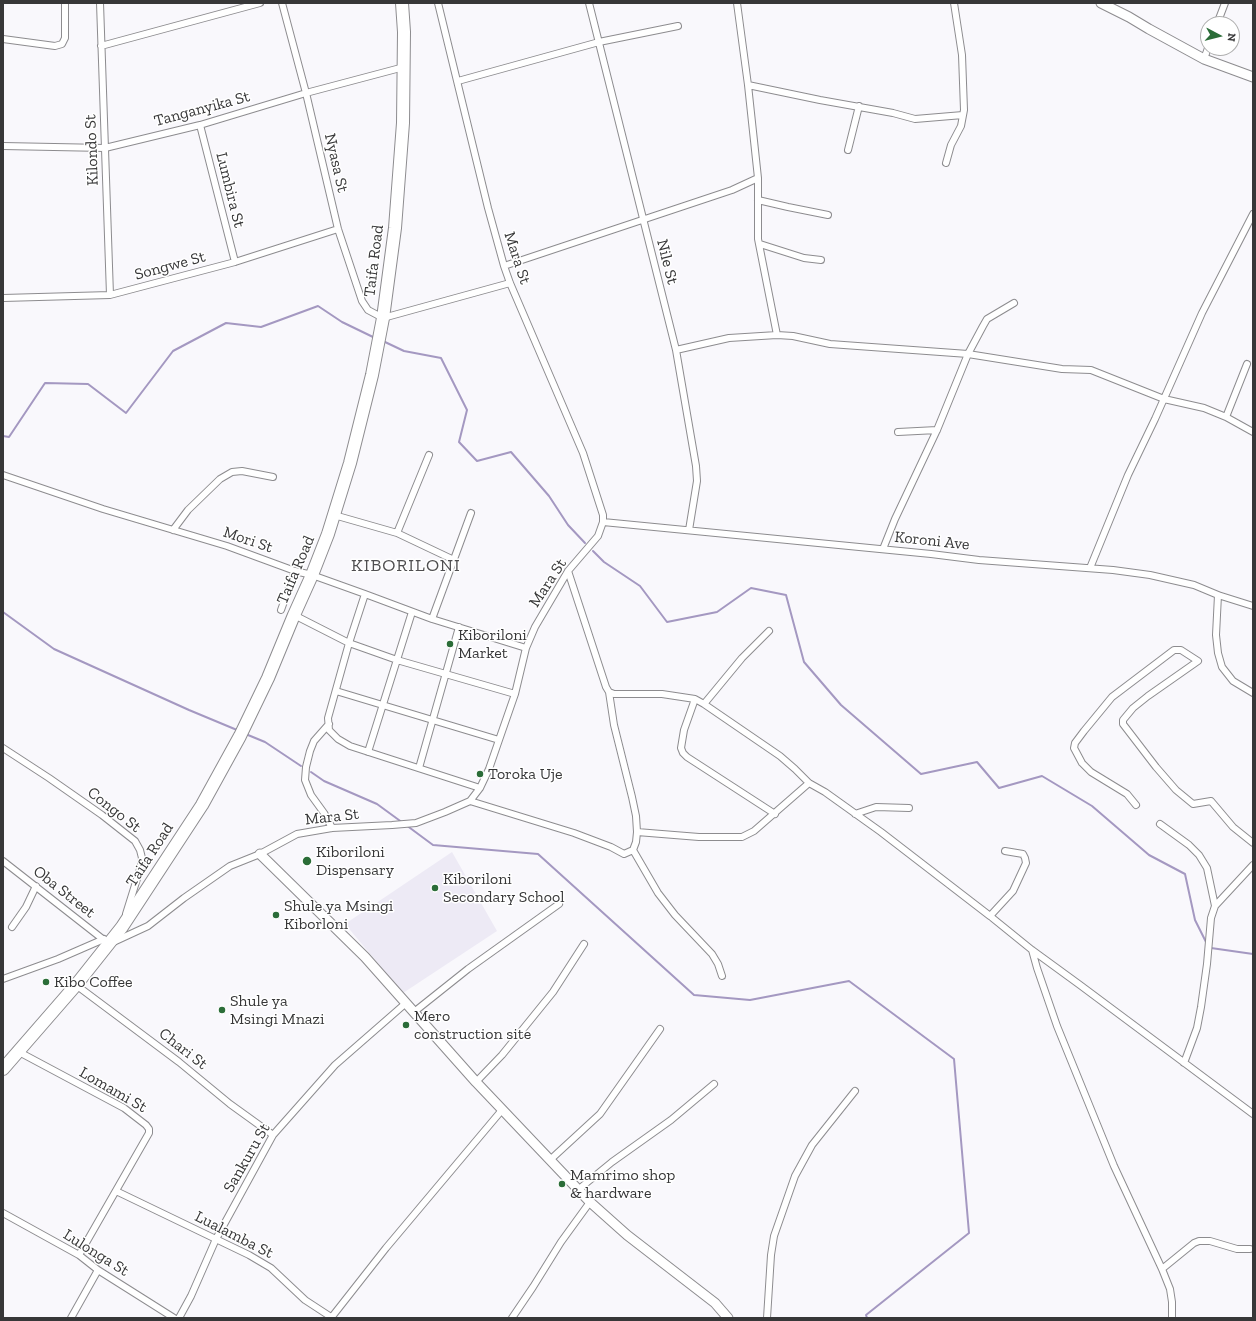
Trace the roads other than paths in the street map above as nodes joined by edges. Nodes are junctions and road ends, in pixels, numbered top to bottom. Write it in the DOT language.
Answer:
graph roads {
  1 [pos="65,3"];
  2 [pos="100,3"];
  3 [pos="260,3"];
  4 [pos="282,3"];
  5 [pos="402,3"];
  6 [pos="438,3"];
  7 [pos="589,3"];
  8 [pos="737,3"];
  9 [pos="954,3"];
  10 [pos="1101,3"];
  11 [pos="1225,3"];
  12 [pos="1220,16"];
  13 [pos="678,26"];
  14 [pos="3,38"];
  15 [pos="599,42"];
  16 [pos="101,46"];
  17 [pos="1205,56"];
  18 [pos="1204,59"];
  19 [pos="404,66"];
  20 [pos="1253,77"];
  21 [pos="458,81"];
  22 [pos="748,85"];
  23 [pos="306,93"];
  24 [pos="859,106"];
  25 [pos="964,115"];
  26 [pos="200,125"];
  27 [pos="3,146"];
  28 [pos="105,148"];
  29 [pos="848,150"];
  30 [pos="946,163"];
  31 [pos="758,178"];
  32 [pos="758,200"];
  33 [pos="1253,214"];
  34 [pos="828,215"];
  35 [pos="643,220"];
  36 [pos="338,228"];
  37 [pos="760,244"];
  38 [pos="821,260"];
  39 [pos="235,262"];
  40 [pos="504,266"];
  41 [pos="510,283"];
  42 [pos="110,295"];
  43 [pos="3,298"];
  44 [pos="1014,303"];
  45 [pos="383,318"];
  46 [pos="777,335"];
  47 [pos="676,350"];
  48 [pos="968,354"];
  49 [pos="1247,364"];
  50 [pos="1164,399"];
  51 [pos="1226,417"];
  52 [pos="937,430"];
  53 [pos="898,432"];
  54 [pos="1253,432"];
  55 [pos="428,455"];
  56 [pos="3,475"];
  57 [pos="274,477"];
  58 [pos="471,513"];
  59 [pos="334,515"];
  60 [pos="604,522"];
  61 [pos="173,530"];
  62 [pos="689,530"];
  63 [pos="397,533"];
  64 [pos="883,549"];
  65 [pos="454,560"];
  66 [pos="1090,568"];
  67 [pos="295,571"];
  68 [pos="568,571"];
  69 [pos="312,575"];
  70 [pos="365,594"];
  71 [pos="1218,595"];
  72 [pos="1253,606"];
  73 [pos="281,610"];
  74 [pos="412,612"];
  75 [pos="294,615"];
  76 [pos="432,619"];
  77 [pos="459,627"];
  78 [pos="769,631"];
  79 [pos="349,642"];
  80 [pos="526,648"];
  81 [pos="397,660"];
  82 [pos="447,674"];
  83 [pos="336,691"];
  84 [pos="609,692"];
  85 [pos="1253,693"];
  86 [pos="515,694"];
  87 [pos="695,699"];
  88 [pos="704,704"];
  89 [pos="383,705"];
  90 [pos="433,720"];
  91 [pos="329,724"];
  92 [pos="500,740"];
  93 [pos="3,748"];
  94 [pos="368,752"];
  95 [pos="419,768"];
  96 [pos="809,783"];
  97 [pos="480,788"];
  98 [pos="470,800"];
  99 [pos="1136,805"];
  100 [pos="909,808"];
  101 [pos="775,814"];
  102 [pos="855,814"];
  103 [pos="1160,824"];
  104 [pos="332,828"];
  105 [pos="637,832"];
  106 [pos="1253,844"];
  107 [pos="633,850"];
  108 [pos="1005,851"];
  109 [pos="260,854"];
  110 [pos="3,861"];
  111 [pos="1253,865"];
  112 [pos="36,886"];
  113 [pos="559,904"];
  114 [pos="1215,906"];
  115 [pos="990,916"];
  116 [pos="12,927"];
  117 [pos="122,927"];
  118 [pos="106,941"];
  119 [pos="584,944"];
  120 [pos="1032,950"];
  121 [pos="722,976"];
  122 [pos="3,979"];
  123 [pos="76,985"];
  124 [pos="406,1003"];
  125 [pos="414,1012"];
  126 [pos="660,1029"];
  127 [pos="18,1052"];
  128 [pos="1184,1063"];
  129 [pos="3,1069"];
  130 [pos="476,1082"];
  131 [pos="714,1084"];
  132 [pos="855,1091"];
  133 [pos="502,1110"];
  134 [pos="1253,1114"];
  135 [pos="273,1135"];
  136 [pos="550,1160"];
  137 [pos="579,1189"];
  138 [pos="116,1191"];
  139 [pos="590,1202"];
  140 [pos="3,1213"];
  141 [pos="216,1239"];
  142 [pos="1250,1249"];
  143 [pos="79,1255"];
  144 [pos="1162,1269"];
  145 [pos="98,1270"];
  146 [pos="71,1318"];
  147 [pos="174,1318"];
  148 [pos="179,1318"];
  149 [pos="331,1318"];
  150 [pos="512,1318"];
  151 [pos="728,1318"];
  152 [pos="767,1318"];
  153 [pos="1172,1318"];
  1 -- 14 [label="street"];
  2 -- 16 [label="street, Kilondo St"];
  3 -- 16 [label="street"];
  4 -- 23 [label="street, Nyasa St"];
  5 -- 19 [label="highway, Taifa Road"];
  6 -- 21 [label="street, Mara St"];
  7 -- 15 [label="street, Nile St"];
  8 -- 22 [label="street"];
  9 -- 25 [label="street"];
  10 -- 18 [label="street"];
  11 -- 12 [label="street"];
  13 -- 15 [label="street"];
  15 -- 21 [label="street"];
  15 -- 35 [label="street, Nile St"];
  16 -- 28 [label="street, Kilondo St"];
  17 -- 18 [label="street"];
  18 -- 20 [label="street"];
  19 -- 23 [label="street, Tanganyika St"];
  19 -- 45 [label="highway, Taifa Road"];
  21 -- 40 [label="street, Mara St"];
  22 -- 24 [label="street"];
  22 -- 31 [label="street"];
  23 -- 26 [label="street, Tanganyika St"];
  23 -- 36 [label="street, Nyasa St"];
  24 -- 25 [label="street"];
  24 -- 29 [label="street"];
  25 -- 30 [label="street"];
  26 -- 28 [label="street, Tanganyika St"];
  26 -- 39 [label="street, Lumbira St"];
  27 -- 28 [label="street, Tanganyika St"];
  28 -- 42 [label="street, Kilondo St"];
  31 -- 32 [label="street"];
  31 -- 35 [label="street"];
  32 -- 34 [label="street"];
  32 -- 37 [label="street"];
  33 -- 50 [label="street"];
  35 -- 40 [label="street"];
  35 -- 47 [label="street, Nile St"];
  36 -- 39 [label="street, Songwe St"];
  36 -- 45 [label="street, Nyasa St"];
  37 -- 38 [label="street"];
  37 -- 46 [label="street"];
  39 -- 42 [label="street, Songwe St"];
  40 -- 41 [label="street, Mara St"];
  41 -- 45 [label="street"];
  41 -- 60 [label="street, Mara St"];
  42 -- 43 [label="street, Songwe St"];
  44 -- 48 [label="street"];
  45 -- 59 [label="highway, Taifa Road"];
  46 -- 47 [label="street"];
  46 -- 48 [label="street"];
  47 -- 62 [label="street, Nile St"];
  48 -- 50 [label="street"];
  48 -- 52 [label="street"];
  49 -- 51 [label="street"];
  50 -- 51 [label="street"];
  50 -- 66 [label="street"];
  51 -- 54 [label="street"];
  52 -- 53 [label="street"];
  52 -- 64 [label="street"];
  55 -- 63 [label="street"];
  56 -- 61 [label="street, Mori St"];
  57 -- 61 [label="street"];
  58 -- 65 [label="street"];
  59 -- 63 [label="street"];
  59 -- 69 [label="highway, Taifa Road"];
  60 -- 62 [label="street, Koroni Ave"];
  60 -- 68 [label="street, Mara St"];
  61 -- 67 [label="street, Mori St"];
  62 -- 64 [label="street, Koroni Ave"];
  63 -- 65 [label="street"];
  64 -- 66 [label="street, Koroni Ave"];
  65 -- 76 [label="street"];
  66 -- 71 [label="street, Koroni Ave"];
  67 -- 69 [label="street, Mori St"];
  67 -- 73 [label="street"];
  68 -- 80 [label="street, Mara St"];
  68 -- 84 [label="street"];
  69 -- 70 [label="street, Mori St"];
  69 -- 75 [label="highway, Taifa Road"];
  70 -- 74 [label="street, Mori St"];
  70 -- 79 [label="street"];
  71 -- 72 [label="street, Koroni Ave"];
  71 -- 85 [label="street"];
  74 -- 76 [label="street, Mori St"];
  74 -- 81 [label="street"];
  75 -- 79 [label="street"];
  75 -- 117 [label="highway, Taifa Road"];
  76 -- 77 [label="street, Mori St"];
  77 -- 80 [label="street, Mori St"];
  77 -- 82 [label="street"];
  78 -- 88 [label="street"];
  79 -- 81 [label="street"];
  79 -- 83 [label="street"];
  80 -- 86 [label="street, Mara St"];
  81 -- 82 [label="street"];
  81 -- 89 [label="street"];
  82 -- 86 [label="street"];
  82 -- 90 [label="street"];
  83 -- 89 [label="street"];
  83 -- 91 [label="street"];
  84 -- 87 [label="street"];
  84 -- 105 [label="street"];
  86 -- 92 [label="street, Mara St"];
  87 -- 88 [label="street"];
  87 -- 101 [label="street"];
  88 -- 96 [label="street"];
  89 -- 90 [label="street"];
  89 -- 94 [label="street"];
  90 -- 92 [label="street"];
  90 -- 95 [label="street"];
  91 -- 94 [label="street"];
  91 -- 104 [label="street"];
  92 -- 97 [label="street, Mara St"];
  93 -- 117 [label="street, Congo St"];
  94 -- 95 [label="street"];
  95 -- 97 [label="street"];
  96 -- 101 [label="street"];
  96 -- 102 [label="street"];
  97 -- 98 [label="street, Mara St"];
  98 -- 104 [label="street, Mara St"];
  98 -- 107 [label="street"];
  99 -- 106 [label="street"];
  100 -- 102 [label="street"];
  101 -- 105 [label="street"];
  102 -- 115 [label="street"];
  103 -- 114 [label="street"];
  104 -- 109 [label="street, Mara St"];
  105 -- 107 [label="street"];
  107 -- 121 [label="street"];
  108 -- 115 [label="street"];
  109 -- 118 [label="street, Mara St"];
  109 -- 124 [label="street"];
  110 -- 112 [label="street, Oba Street"];
  111 -- 114 [label="street"];
  112 -- 116 [label="street"];
  112 -- 118 [label="street, Oba Street"];
  113 -- 125 [label="street"];
  114 -- 128 [label="street"];
  115 -- 120 [label="street"];
  117 -- 118 [label="highway, Taifa Road"];
  118 -- 122 [label="street, Mara St"];
  118 -- 123 [label="highway, Taifa Road"];
  119 -- 130 [label="street"];
  120 -- 128 [label="street"];
  120 -- 144 [label="street"];
  123 -- 127 [label="highway, Taifa Road"];
  123 -- 135 [label="street, Chari St"];
  124 -- 125 [label="street"];
  124 -- 135 [label="street, Sankuru St"];
  125 -- 130 [label="street"];
  126 -- 136 [label="street"];
  127 -- 129 [label="highway, Taifa Road"];
  127 -- 138 [label="street, Lomami St"];
  128 -- 134 [label="street"];
  130 -- 133 [label="street"];
  131 -- 137 [label="street"];
  132 -- 152 [label="street"];
  133 -- 136 [label="street"];
  133 -- 149 [label="street"];
  135 -- 141 [label="street, Sankuru St"];
  136 -- 137 [label="street"];
  137 -- 139 [label="street"];
  138 -- 141 [label="street, Lualamba St"];
  138 -- 143 [label="street, Lomami St"];
  139 -- 150 [label="street"];
  139 -- 151 [label="street"];
  140 -- 143 [label="street, Lulonga St"];
  141 -- 148 [label="street, Sankuru St"];
  141 -- 149 [label="street, Lualamba St"];
  142 -- 144 [label="street"];
  143 -- 145 [label="street, Lulonga St"];
  144 -- 153 [label="street"];
  145 -- 146 [label="street"];
  145 -- 147 [label="street, Lulonga St"];
}
